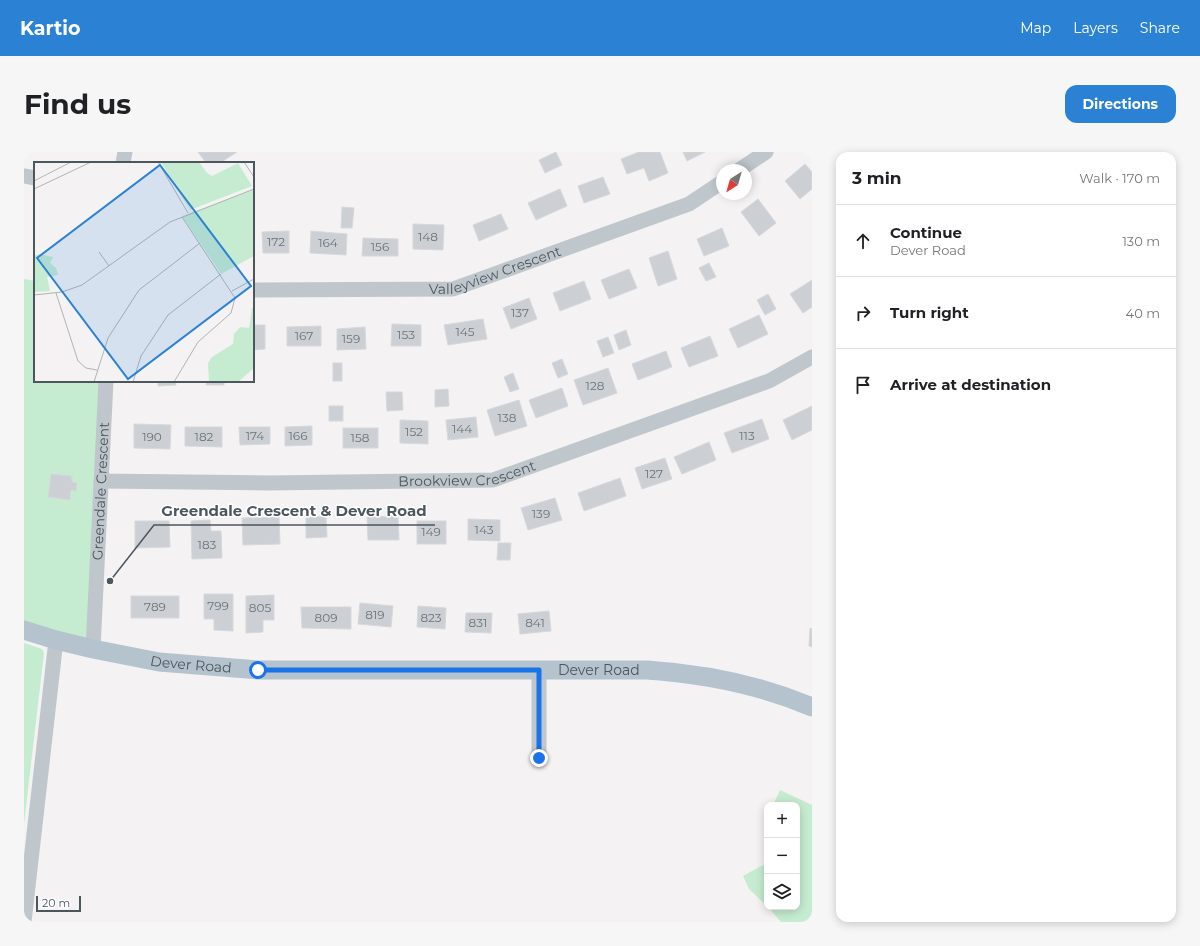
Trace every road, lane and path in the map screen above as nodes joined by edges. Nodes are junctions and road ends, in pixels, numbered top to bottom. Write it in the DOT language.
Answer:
graph roads {
  1 [pos="125,152"];
  2 [pos="766,152"];
  3 [pos="123,162"];
  4 [pos="748,164"];
  5 [pos="24,176"];
  6 [pos="34,178"];
  7 [pos="716,186"];
  8 [pos="254,290"];
  9 [pos="812,357"];
  10 [pos="106,382"];
  11 [pos="101,481"];
  12 [pos="24,630"];
  13 [pos="56,640"];
  14 [pos="93,649"];
  15 [pos="539,670"];
  16 [pos="812,707"];
  17 [pos="539,758"];
  18 [pos="24,922"];
  1 -- 3 [label="street"];
  2 -- 4 [label="street"];
  5 -- 6 [label="street"];
  7 -- 8 [label="street, Valleyview Crescent"];
  9 -- 11 [label="street, Brookview Crescent"];
  10 -- 11 [label="street, Greendale Crescent"];
  11 -- 14 [label="street, Greendale Crescent"];
  12 -- 13 [label="main road, Dever Road"];
  13 -- 14 [label="main road, Dever Road"];
  13 -- 18 [label="street"];
  14 -- 15 [label="main road, Dever Road"];
  15 -- 16 [label="main road, Dever Road"];
  15 -- 17 [label="street"];
}
